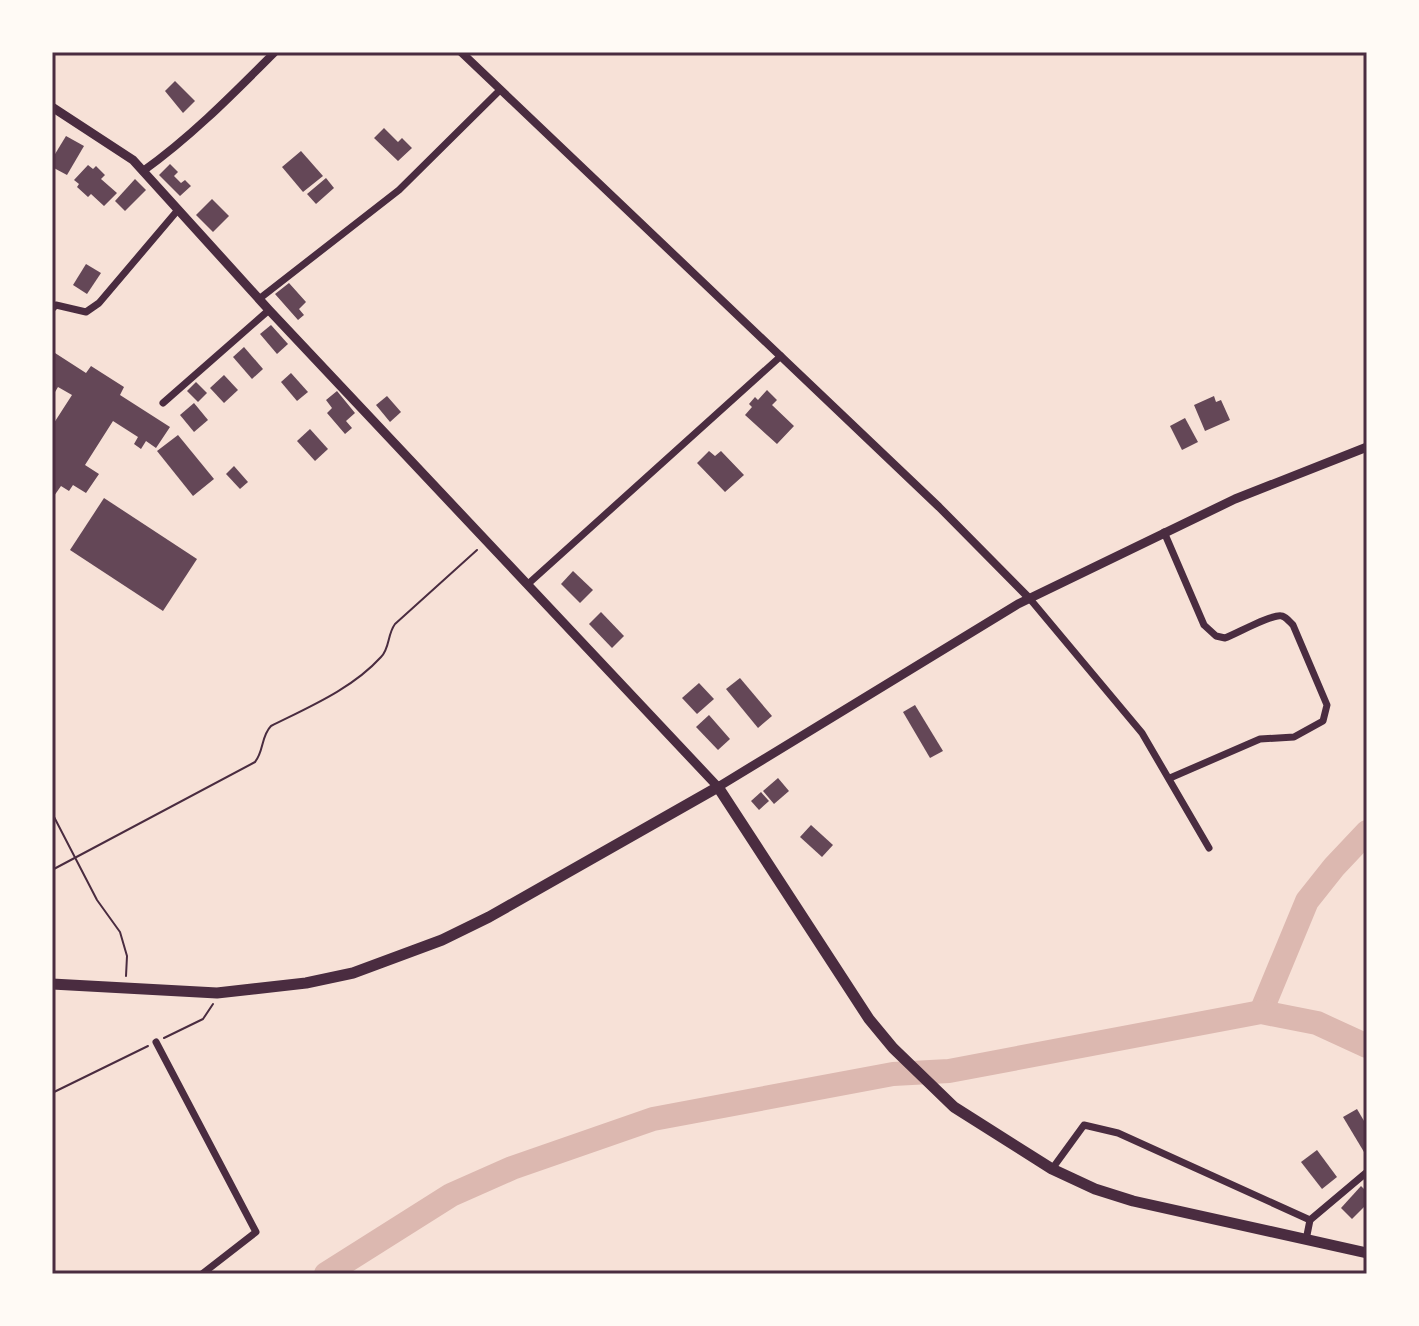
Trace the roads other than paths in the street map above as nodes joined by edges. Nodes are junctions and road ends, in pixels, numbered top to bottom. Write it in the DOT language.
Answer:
graph roads {
  1 [pos="275,52"];
  2 [pos="463,53"];
  3 [pos="500,90"];
  4 [pos="52,107"];
  5 [pos="143,171"];
  6 [pos="177,211"];
  7 [pos="259,299"];
  8 [pos="52,309"];
  9 [pos="269,310"];
  10 [pos="781,356"];
  11 [pos="163,403"];
  12 [pos="1367,447"];
  13 [pos="1163,532"];
  14 [pos="528,584"];
  15 [pos="1030,599"];
  16 [pos="1170,778"];
  17 [pos="718,787"];
  18 [pos="1209,848"];
  19 [pos="52,984"];
  20 [pos="156,1042"];
  21 [pos="1052,1169"];
  22 [pos="1367,1172"];
  23 [pos="1310,1220"];
  24 [pos="1306,1240"];
  25 [pos="1367,1253"];
  26 [pos="202,1274"];
  1 -- 5 [label="street"];
  2 -- 3 [label="street"];
  3 -- 7 [label="street"];
  3 -- 10 [label="street"];
  4 -- 5 [label="main road"];
  5 -- 6 [label="main road"];
  6 -- 7 [label="main road"];
  6 -- 8 [label="street"];
  7 -- 9 [label="main road"];
  9 -- 11 [label="street"];
  9 -- 14 [label="main road"];
  10 -- 14 [label="street"];
  10 -- 15 [label="street"];
  12 -- 13 [label="main road"];
  13 -- 15 [label="main road"];
  13 -- 16 [label="street"];
  14 -- 17 [label="main road"];
  15 -- 16 [label="street"];
  15 -- 17 [label="main road"];
  16 -- 18 [label="street"];
  17 -- 19 [label="highway"];
  17 -- 21 [label="highway"];
  20 -- 26 [label="street"];
  21 -- 23 [label="street"];
  21 -- 24 [label="highway"];
  22 -- 23 [label="street"];
  23 -- 24 [label="street"];
  24 -- 25 [label="highway"];
}
